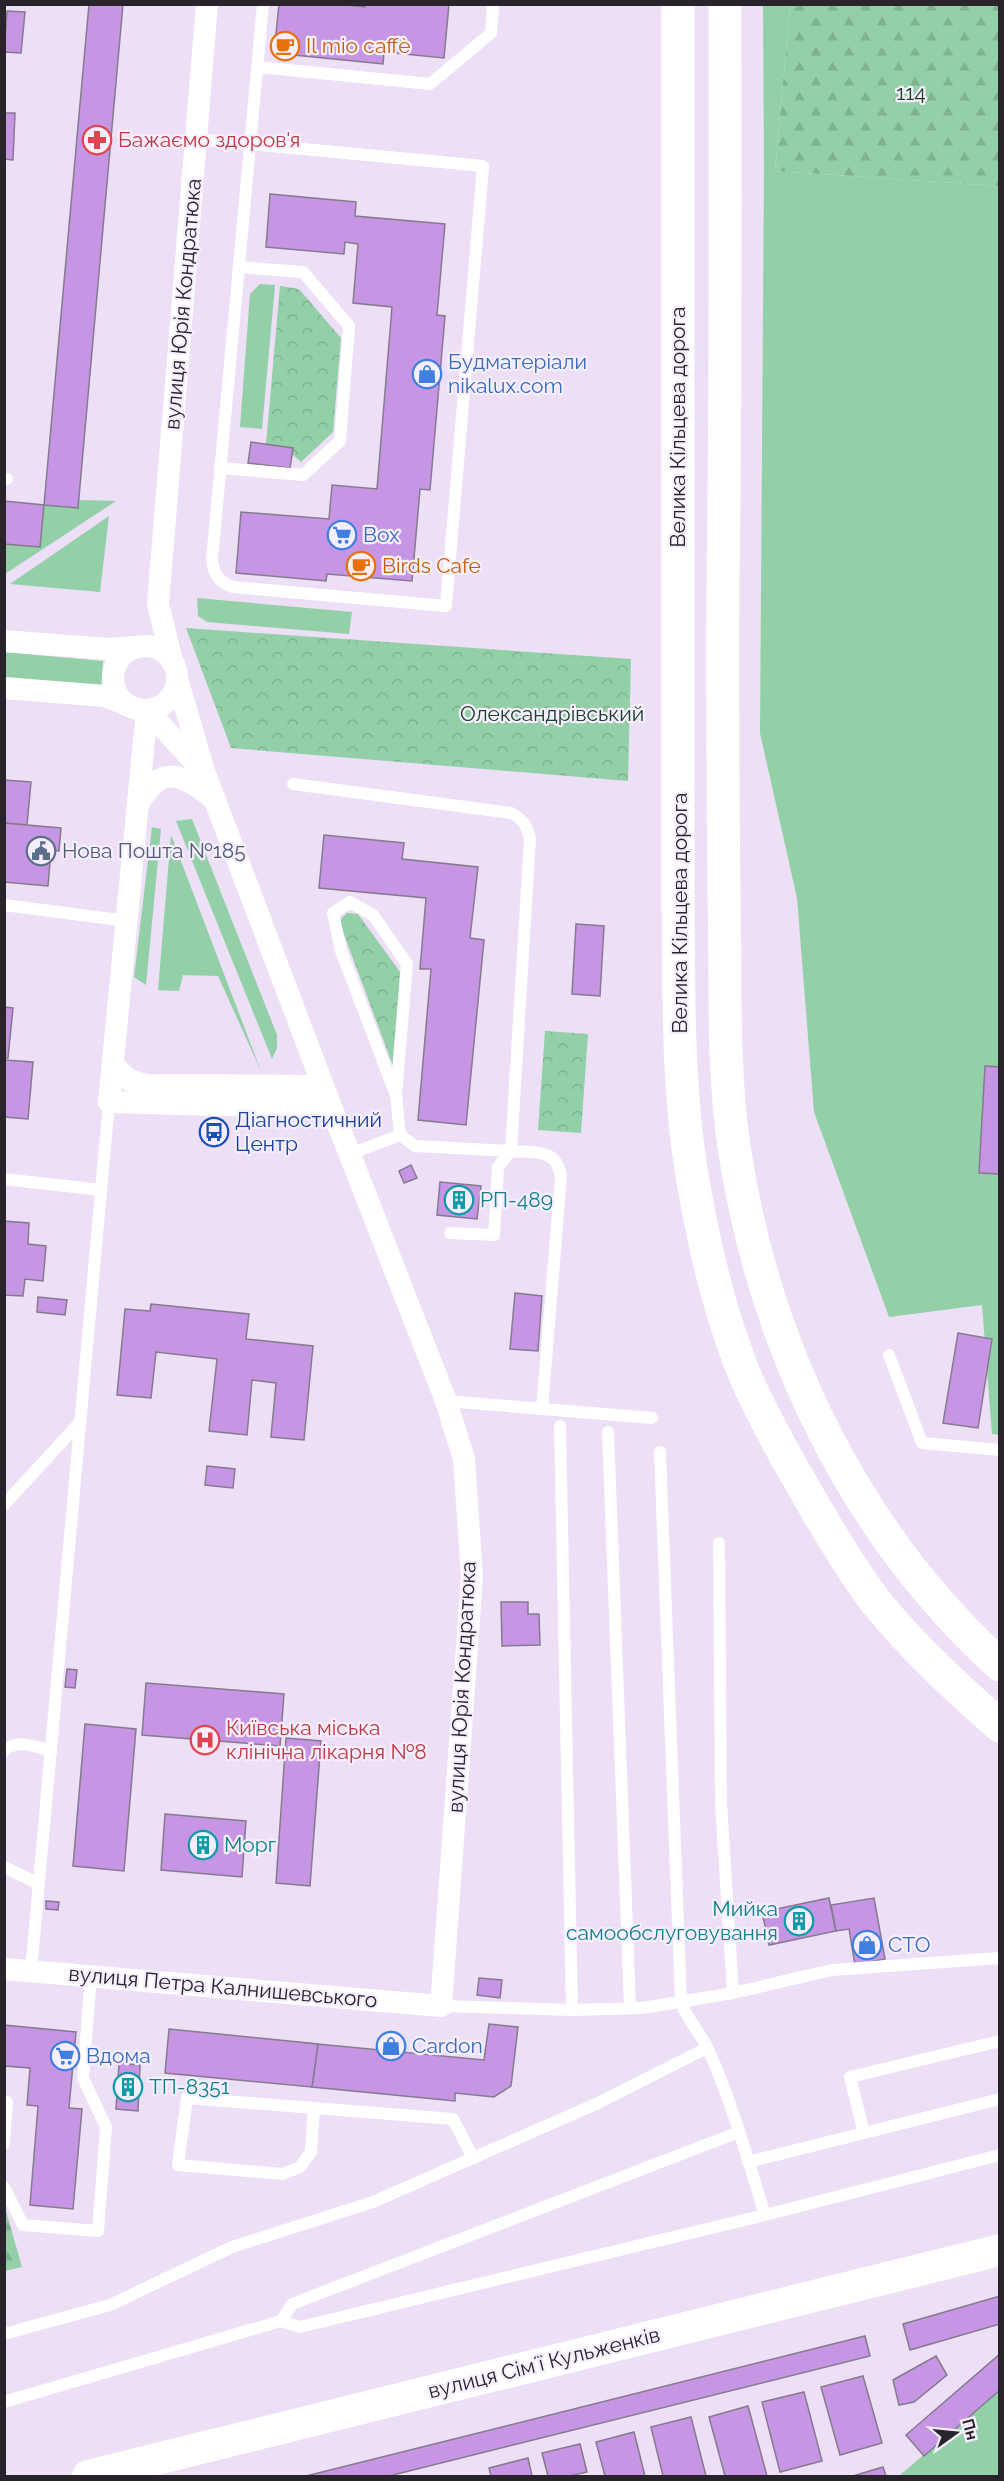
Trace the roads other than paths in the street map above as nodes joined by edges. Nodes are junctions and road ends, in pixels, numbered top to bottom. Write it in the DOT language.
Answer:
graph roads {
  1 [pos="207,4"];
  2 [pos="263,4"];
  3 [pos="493,4"];
  4 [pos="678,4"];
  5 [pos="724,4"];
  6 [pos="258,67"];
  7 [pos="196,139"];
  8 [pos="249,143"];
  9 [pos="239,267"];
  10 [pos="220,468"];
  11 [pos="158,604"];
  12 [pos="4,641"];
  13 [pos="139,647"];
  14 [pos="174,670"];
  15 [pos="4,688"];
  16 [pos="139,708"];
  17 [pos="205,774"];
  18 [pos="293,784"];
  19 [pos="217,801"];
  20 [pos="139,803"];
  21 [pos="4,905"];
  22 [pos="127,921"];
  23 [pos="113,1065"];
  24 [pos="326,1095"];
  25 [pos="396,1095"];
  26 [pos="109,1102"];
  27 [pos="400,1135"];
  28 [pos="511,1151"];
  29 [pos="350,1154"];
  30 [pos="4,1179"];
  31 [pos="101,1190"];
  32 [pos="450,1233"];
  33 [pos="889,1355"];
  34 [pos="446,1401"];
  35 [pos="542,1409"];
  36 [pos="652,1418"];
  37 [pos="81,1421"];
  38 [pos="560,1426"];
  39 [pos="608,1432"];
  40 [pos="999,1450"];
  41 [pos="660,1452"];
  42 [pos="4,1505"];
  43 [pos="719,1543"];
  44 [pos="999,1665"];
  45 [pos="999,1726"];
  46 [pos="51,1750"];
  47 [pos="4,1751"];
  48 [pos="4,1867"];
  49 [pos="39,1884"];
  50 [pos="999,1957"];
  51 [pos="4,1969"];
  52 [pos="31,1971"];
  53 [pos="91,1976"];
  54 [pos="733,1993"];
  55 [pos="681,2002"];
  56 [pos="441,2006"];
  57 [pos="630,2008"];
  58 [pos="572,2010"];
  59 [pos="999,2041"];
  60 [pos="707,2048"];
  61 [pos="999,2099"];
  62 [pos="7,2102"];
  63 [pos="314,2108"];
  64 [pos="739,2132"];
  65 [pos="864,2133"];
  66 [pos="4,2144"];
  67 [pos="999,2155"];
  68 [pos="473,2158"];
  69 [pos="748,2162"];
  70 [pos="4,2187"];
  71 [pos="765,2215"];
  72 [pos="999,2250"];
  73 [pos="281,2321"];
  74 [pos="4,2334"];
  75 [pos="4,2402"];
  76 [pos="88,2476"];
  1 -- 7 [label="street, вулиця Юрія Кондратюка"];
  2 -- 6 [label="lane"];
  3 -- 6 [label="lane"];
  4 -- 45 [label="main road, Велика Кільцева дорога"];
  5 -- 44 [label="main road, Велика Кільцева дорога"];
  6 -- 8 [label="lane"];
  7 -- 8 [label="lane"];
  7 -- 11 [label="street, вулиця Юрія Кондратюка"];
  8 -- 9 [label="lane"];
  8 -- 10 [label="lane"];
  9 -- 10 [label="lane"];
  9 -- 10 [label="lane"];
  11 -- 13 [label="street, вулиця Юрія Кондратюка"];
  11 -- 14 [label="street, вулиця Юрія Кондратюка"];
  12 -- 13 [label="street"];
  13 -- 14 [label="street"];
  13 -- 16 [label="street"];
  14 -- 16 [label="street"];
  14 -- 17 [label="street, вулиця Юрія Кондратюка"];
  15 -- 16 [label="street"];
  16 -- 17 [label="street, вулиця Юрія Кондратюка"];
  16 -- 20 [label="street"];
  17 -- 19 [label="street, вулиця Юрія Кондратюка"];
  18 -- 28 [label="lane"];
  19 -- 20 [label="street"];
  19 -- 24 [label="street, вулиця Юрія Кондратюка"];
  20 -- 22 [label="street"];
  21 -- 22 [label="lane"];
  22 -- 23 [label="street"];
  23 -- 24 [label="street"];
  23 -- 26 [label="street"];
  24 -- 26 [label="street"];
  24 -- 29 [label="street, вулиця Юрія Кондратюка"];
  25 -- 25 [label="lane"];
  25 -- 27 [label="lane"];
  26 -- 31 [label="lane"];
  27 -- 28 [label="lane"];
  27 -- 29 [label="lane"];
  28 -- 32 [label="lane"];
  28 -- 35 [label="lane"];
  29 -- 34 [label="street, вулиця Юрія Кондратюка"];
  30 -- 31 [label="lane"];
  31 -- 37 [label="lane"];
  33 -- 40 [label="lane"];
  34 -- 35 [label="lane"];
  34 -- 56 [label="street, вулиця Юрія Кондратюка"];
  35 -- 36 [label="lane"];
  37 -- 42 [label="lane"];
  37 -- 46 [label="lane"];
  38 -- 58 [label="lane"];
  39 -- 57 [label="lane"];
  41 -- 55 [label="lane"];
  43 -- 54 [label="lane"];
  46 -- 47 [label="lane"];
  46 -- 49 [label="lane"];
  48 -- 49 [label="lane"];
  49 -- 52 [label="lane"];
  50 -- 54 [label="lane"];
  51 -- 52 [label="street, вулиця Петра Калнишевського"];
  52 -- 53 [label="street, вулиця Петра Калнишевського"];
  53 -- 56 [label="street, вулиця Петра Калнишевського"];
  53 -- 70 [label="lane"];
  54 -- 55 [label="lane"];
  55 -- 57 [label="lane"];
  55 -- 60 [label="lane"];
  56 -- 58 [label="lane"];
  57 -- 58 [label="lane"];
  59 -- 65 [label="lane"];
  60 -- 64 [label="lane"];
  60 -- 68 [label="lane"];
  61 -- 65 [label="lane"];
  62 -- 66 [label="lane"];
  63 -- 63 [label="lane"];
  63 -- 68 [label="lane"];
  64 -- 69 [label="lane"];
  64 -- 73 [label="lane"];
  65 -- 69 [label="lane"];
  67 -- 71 [label="lane"];
  68 -- 74 [label="lane"];
  69 -- 71 [label="lane"];
  71 -- 73 [label="lane"];
  72 -- 76 [label="main road, вулиця Сімʼї Кульженків"];
  73 -- 75 [label="lane"];
}
